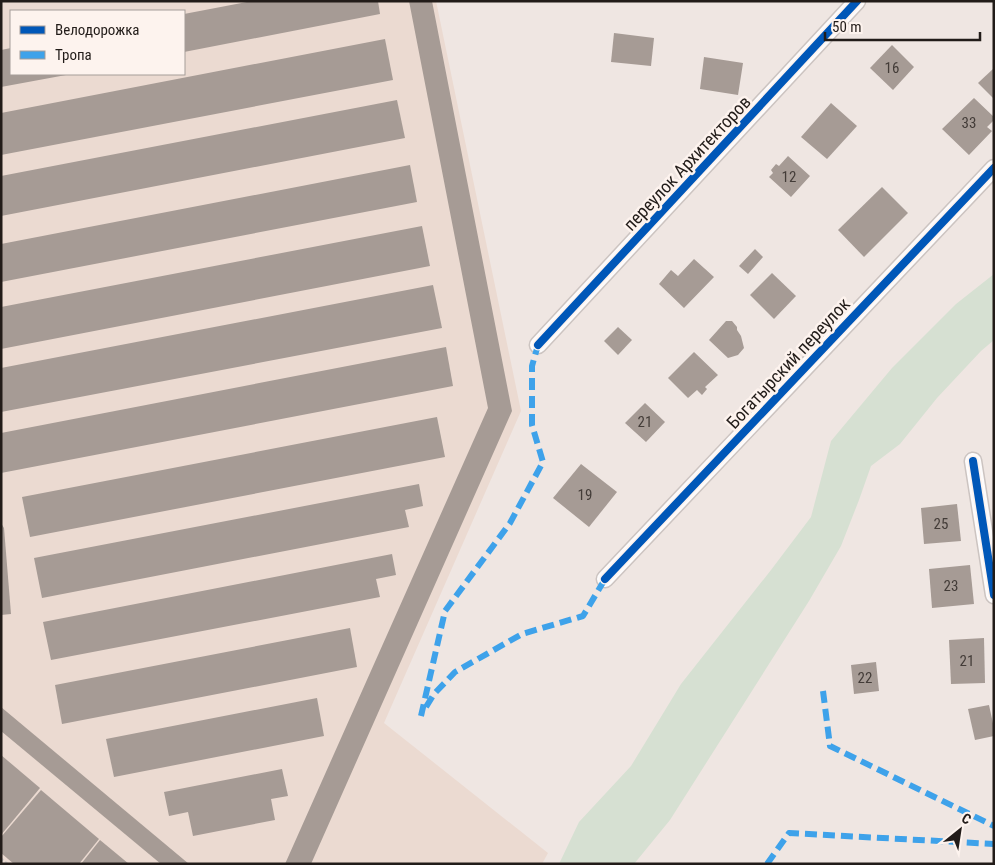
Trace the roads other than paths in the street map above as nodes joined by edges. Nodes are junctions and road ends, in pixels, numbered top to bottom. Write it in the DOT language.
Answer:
graph roads {
  1 [pos="857,1"];
  2 [pos="994,168"];
  3 [pos="538,345"];
  4 [pos="972,461"];
  5 [pos="605,579"];
  6 [pos="994,595"];
  1 -- 3 [label="street, переулок Архитекторов"];
  2 -- 5 [label="street, Богатырский переулок"];
  4 -- 6 [label="street"];
}
